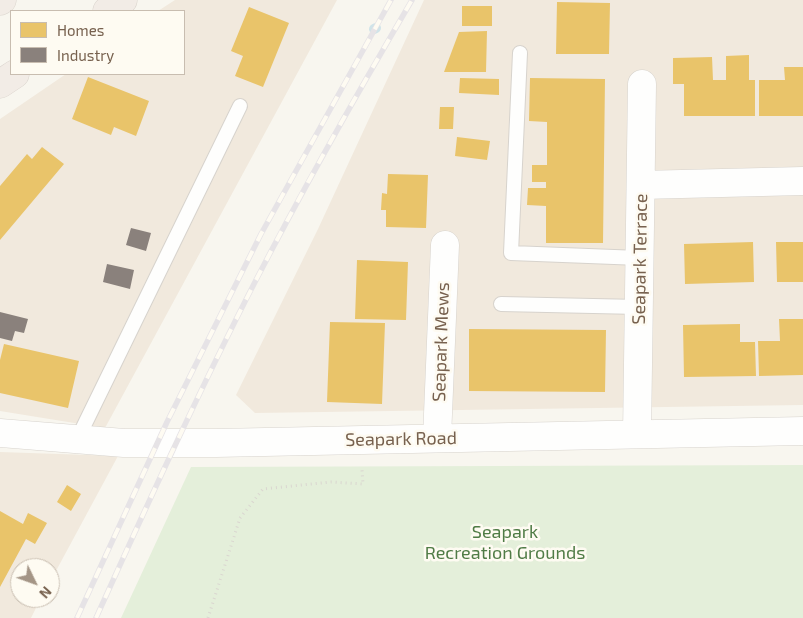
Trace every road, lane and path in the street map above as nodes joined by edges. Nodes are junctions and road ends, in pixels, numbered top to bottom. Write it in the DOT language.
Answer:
graph roads {
  1 [pos="123,0"];
  2 [pos="108,10"];
  3 [pos="520,53"];
  4 [pos="14,75"];
  5 [pos="0,84"];
  6 [pos="642,84"];
  7 [pos="240,106"];
  8 [pos="803,181"];
  9 [pos="641,185"];
  10 [pos="445,245"];
  11 [pos="640,258"];
  12 [pos="501,304"];
  13 [pos="639,307"];
  14 [pos="803,430"];
  15 [pos="0,433"];
  16 [pos="637,434"];
  17 [pos="437,438"];
  18 [pos="77,440"];
  19 [pos="362,440"];
  20 [pos="208,618"];
  1 -- 2 [label="highway"];
  3 -- 11 [label="lane"];
  4 -- 5 [label="highway"];
  6 -- 9 [label="street, Seapark Terrace"];
  7 -- 18 [label="lane"];
  8 -- 9 [label="street"];
  9 -- 11 [label="street, Seapark Terrace"];
  10 -- 17 [label="street, Seapark Mews"];
  11 -- 13 [label="street, Seapark Terrace"];
  12 -- 13 [label="lane"];
  13 -- 16 [label="street, Seapark Terrace"];
  14 -- 16 [label="street, Seapark Road"];
  15 -- 18 [label="street, Seapark Road"];
  16 -- 17 [label="street, Seapark Road"];
  17 -- 19 [label="street, Seapark Road"];
  18 -- 19 [label="street, Seapark Road"];
  19 -- 20 [label="path"];
}
